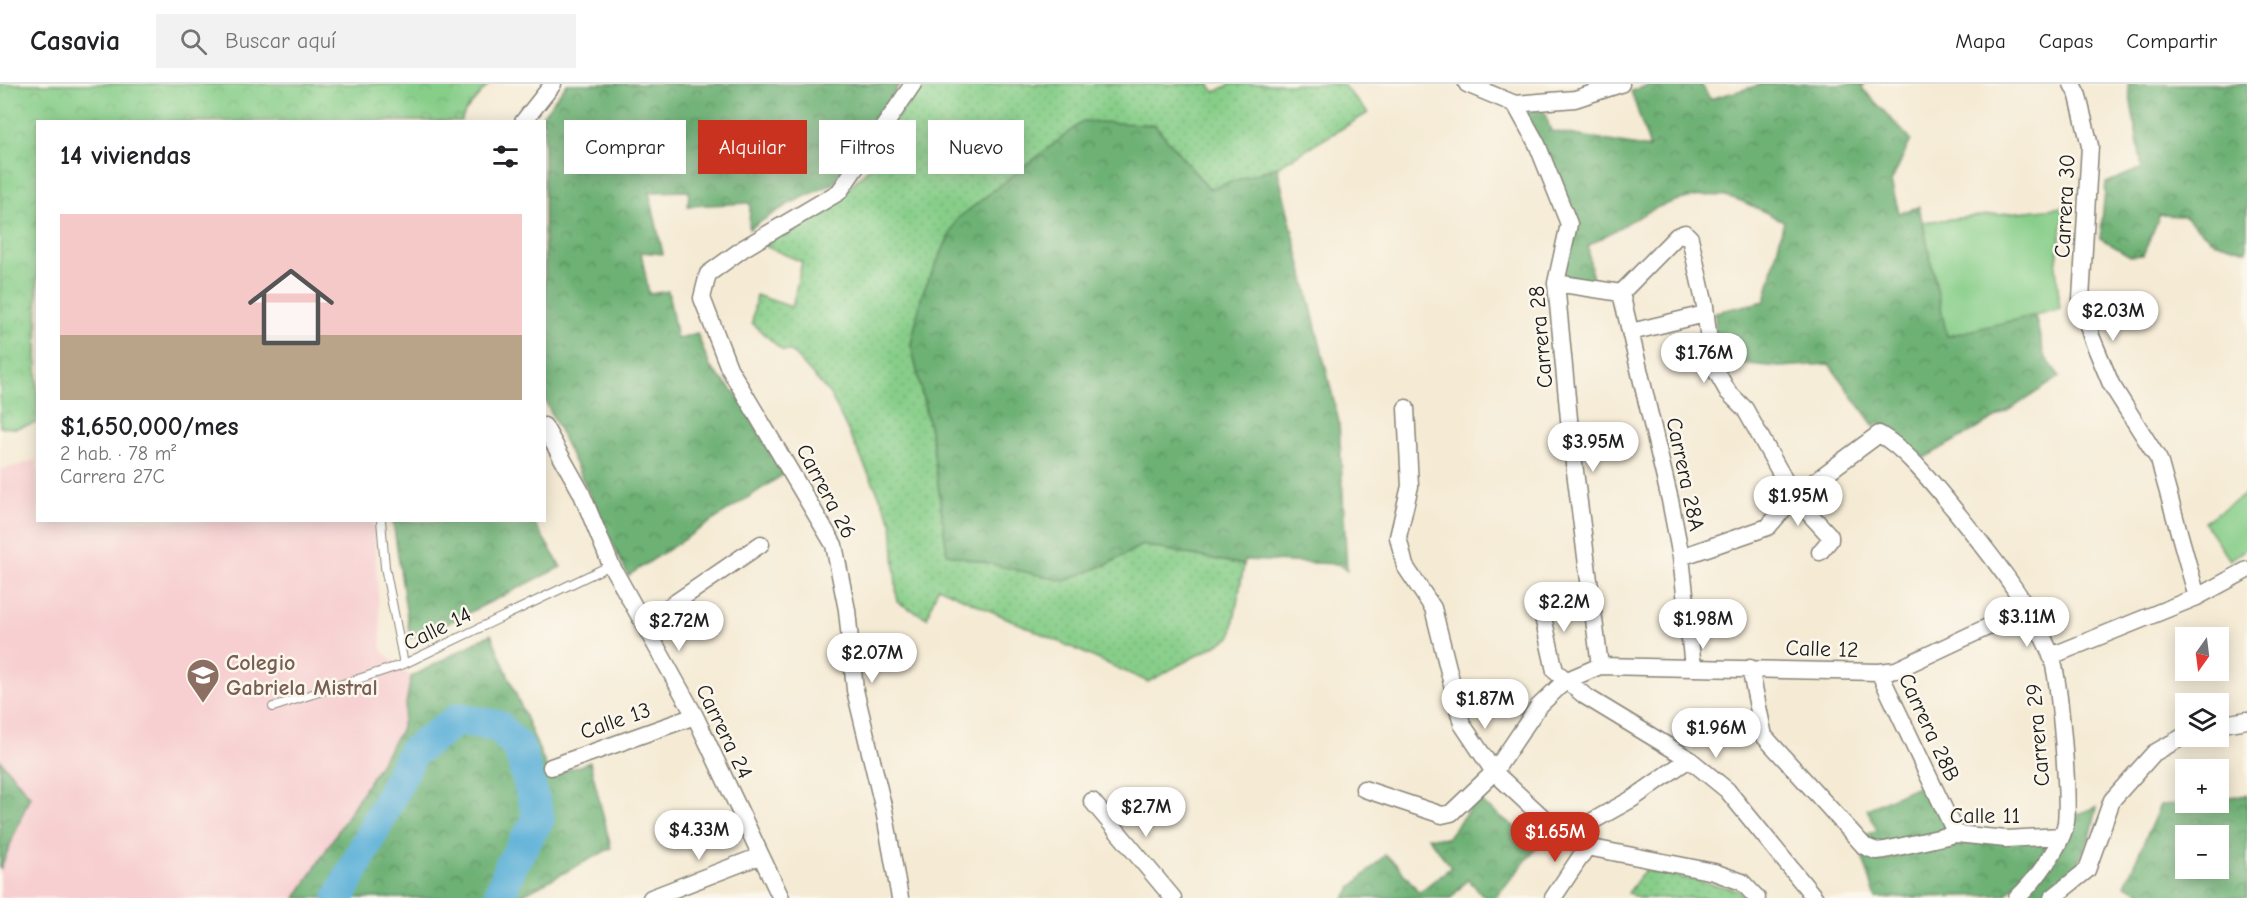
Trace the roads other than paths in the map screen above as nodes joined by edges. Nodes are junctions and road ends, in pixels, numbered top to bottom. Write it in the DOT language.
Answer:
graph roads {
  1 [pos="553,84"];
  2 [pos="913,84"];
  3 [pos="1467,84"];
  4 [pos="1621,84"];
  5 [pos="2072,84"];
  6 [pos="1515,104"];
  7 [pos="525,120"];
  8 [pos="1556,284"];
  9 [pos="1621,293"];
  10 [pos="1705,314"];
  11 [pos="1631,332"];
  12 [pos="1406,408"];
  13 [pos="546,430"];
  14 [pos="1794,497"];
  15 [pos="381,522"];
  16 [pos="761,544"];
  17 [pos="1820,552"];
  18 [pos="1681,557"];
  19 [pos="611,565"];
  20 [pos="2247,570"];
  21 [pos="2197,597"];
  22 [pos="1539,599"];
  23 [pos="2026,609"];
  24 [pos="644,624"];
  25 [pos="2051,656"];
  26 [pos="404,664"];
  27 [pos="1600,666"];
  28 [pos="1693,667"];
  29 [pos="1750,668"];
  30 [pos="1879,672"];
  31 [pos="1564,681"];
  32 [pos="273,707"];
  33 [pos="695,716"];
  34 [pos="2247,720"];
  35 [pos="2229,724"];
  36 [pos="2175,741"];
  37 [pos="1689,759"];
  38 [pos="551,767"];
  39 [pos="1494,772"];
  40 [pos="1364,789"];
  41 [pos="1092,801"];
  42 [pos="1956,834"];
  43 [pos="2061,836"];
  44 [pos="1564,837"];
  45 [pos="1587,847"];
  46 [pos="760,856"];
  47 [pos="651,898"];
  48 [pos="781,898"];
  49 [pos="900,898"];
  50 [pos="1173,898"];
  51 [pos="1553,898"];
  52 [pos="1757,898"];
  53 [pos="1815,898"];
  54 [pos="2017,898"];
  55 [pos="2052,898"];
  1 -- 7 [label="street"];
  2 -- 49 [label="street, Carrera 26"];
  3 -- 6 [label="street"];
  4 -- 6 [label="street"];
  5 -- 21 [label="street, Carrera 30"];
  6 -- 8 [label="street, Carrera 28"];
  8 -- 9 [label="street"];
  8 -- 27 [label="street, Carrera 28"];
  9 -- 10 [label="street"];
  9 -- 11 [label="street, Carrera 28A"];
  10 -- 11 [label="street"];
  10 -- 14 [label="street"];
  11 -- 18 [label="street, Carrera 28A"];
  12 -- 39 [label="street"];
  13 -- 19 [label="street, Carrera 24"];
  14 -- 17 [label="street"];
  14 -- 18 [label="street"];
  14 -- 23 [label="street, Carrera 29"];
  15 -- 26 [label="lane"];
  16 -- 24 [label="street"];
  18 -- 28 [label="street, Carrera 28A"];
  19 -- 24 [label="street, Carrera 24"];
  19 -- 26 [label="lane, Calle 14"];
  20 -- 21 [label="street"];
  21 -- 25 [label="street"];
  22 -- 31 [label="street"];
  23 -- 25 [label="street, Carrera 29"];
  23 -- 30 [label="street, Calle 12"];
  24 -- 33 [label="street, Carrera 24"];
  25 -- 43 [label="street, Carrera 29"];
  26 -- 32 [label="lane, Calle 14"];
  27 -- 28 [label="street, Calle 12"];
  27 -- 31 [label="street, Calle 12"];
  28 -- 29 [label="street, Calle 12"];
  29 -- 30 [label="street, Calle 12"];
  29 -- 42 [label="street, Calle 11"];
  30 -- 42 [label="street, Carrera 28B"];
  31 -- 37 [label="street"];
  31 -- 39 [label="street, Calle 12"];
  33 -- 38 [label="street, Calle 13"];
  33 -- 46 [label="street, Carrera 24"];
  34 -- 35 [label="street"];
  36 -- 55 [label="street"];
  37 -- 44 [label="street"];
  37 -- 53 [label="street"];
  39 -- 40 [label="street, Calle 12"];
  39 -- 44 [label="street"];
  41 -- 50 [label="street"];
  42 -- 43 [label="street, Calle 11"];
  43 -- 54 [label="street, Carrera 29"];
  44 -- 45 [label="street"];
  45 -- 51 [label="street"];
  45 -- 52 [label="street"];
  46 -- 47 [label="street"];
  46 -- 48 [label="street, Carrera 24"];
}
